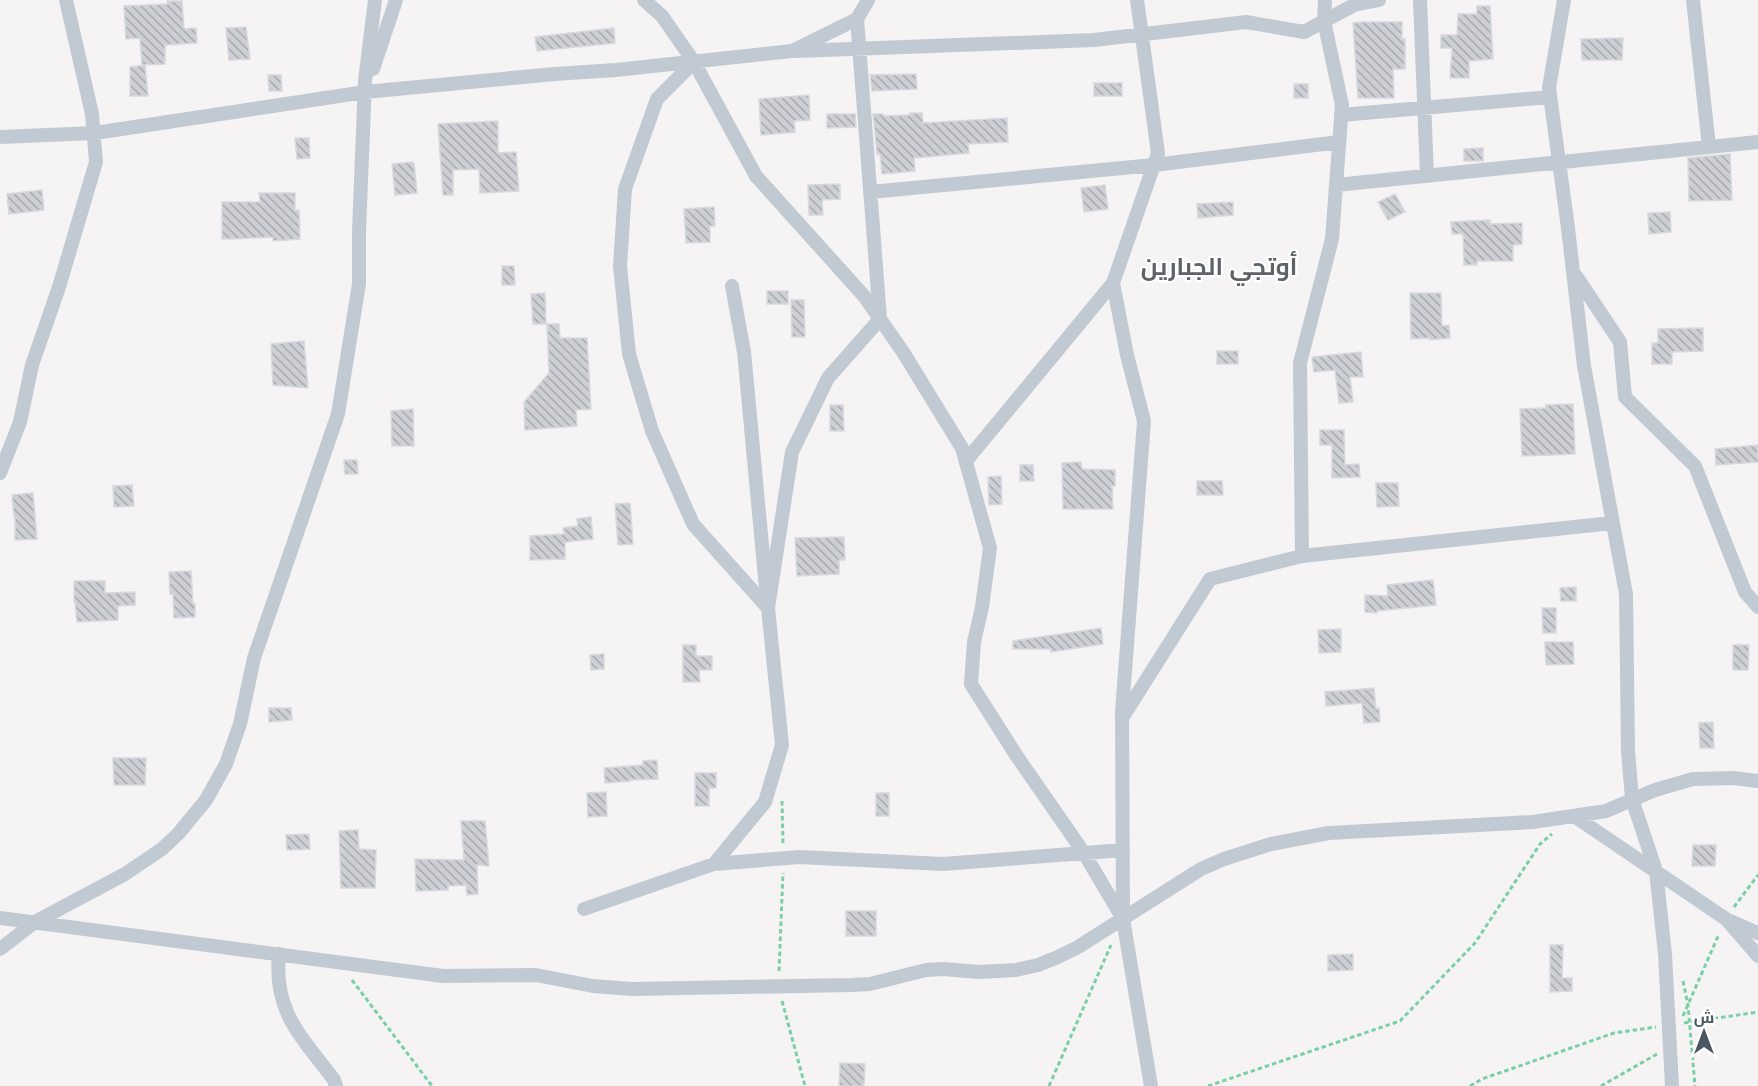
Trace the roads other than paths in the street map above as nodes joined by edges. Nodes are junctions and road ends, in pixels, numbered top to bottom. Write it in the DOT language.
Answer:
graph roads {
  1 [pos="66,0"];
  2 [pos="375,0"];
  3 [pos="396,0"];
  4 [pos="644,0"];
  5 [pos="868,0"];
  6 [pos="1325,0"];
  7 [pos="1379,0"];
  8 [pos="1420,0"];
  9 [pos="1564,0"];
  10 [pos="1693,0"];
  11 [pos="1137,1"];
  12 [pos="857,19"];
  13 [pos="1324,21"];
  14 [pos="1142,34"];
  15 [pos="858,48"];
  16 [pos="792,51"];
  17 [pos="694,62"];
  18 [pos="365,92"];
  19 [pos="1550,98"];
  20 [pos="1424,108"];
  21 [pos="1341,115"];
  22 [pos="95,133"];
  23 [pos="0,137"];
  24 [pos="1339,142"];
  25 [pos="1758,142"];
  26 [pos="1709,147"];
  27 [pos="1559,162"];
  28 [pos="1154,165"];
  29 [pos="1427,176"];
  30 [pos="1336,185"];
  31 [pos="870,192"];
  32 [pos="1573,272"];
  33 [pos="1113,283"];
  34 [pos="732,286"];
  35 [pos="880,320"];
  36 [pos="966,461"];
  37 [pos="0,473"];
  38 [pos="1612,523"];
  39 [pos="1302,556"];
  40 [pos="1758,607"];
  41 [pos="768,608"];
  42 [pos="1123,717"];
  43 [pos="1758,781"];
  44 [pos="1632,799"];
  45 [pos="1574,816"];
  46 [pos="1123,850"];
  47 [pos="1084,854"];
  48 [pos="714,864"];
  49 [pos="1656,871"];
  50 [pos="584,909"];
  51 [pos="0,918"];
  52 [pos="1726,918"];
  53 [pos="1123,919"];
  54 [pos="35,922"];
  55 [pos="1758,933"];
  56 [pos="0,949"];
  57 [pos="279,954"];
  58 [pos="1758,956"];
  59 [pos="336,1086"];
  60 [pos="1150,1086"];
  61 [pos="1672,1086"];
  1 -- 22 [label="street"];
  2 -- 18 [label="street"];
  3 -- 18 [label="street"];
  4 -- 17 [label="street"];
  5 -- 12 [label="street"];
  6 -- 13 [label="street"];
  7 -- 13 [label="street"];
  8 -- 20 [label="street"];
  9 -- 19 [label="street"];
  10 -- 26 [label="street"];
  11 -- 14 [label="street"];
  12 -- 15 [label="street"];
  12 -- 16 [label="street"];
  13 -- 14 [label="street"];
  13 -- 21 [label="street"];
  14 -- 15 [label="street"];
  14 -- 28 [label="street"];
  15 -- 16 [label="street"];
  15 -- 31 [label="street"];
  16 -- 17 [label="street"];
  17 -- 18 [label="street"];
  17 -- 35 [label="street"];
  17 -- 41 [label="street"];
  18 -- 22 [label="street"];
  18 -- 54 [label="street"];
  19 -- 20 [label="street"];
  19 -- 27 [label="street"];
  20 -- 21 [label="street"];
  20 -- 29 [label="street"];
  21 -- 24 [label="street"];
  22 -- 23 [label="street"];
  22 -- 37 [label="street"];
  24 -- 28 [label="street"];
  24 -- 30 [label="street"];
  25 -- 26 [label="street"];
  26 -- 27 [label="street"];
  27 -- 29 [label="street"];
  27 -- 32 [label="street"];
  28 -- 31 [label="street"];
  28 -- 33 [label="street"];
  29 -- 30 [label="street"];
  30 -- 39 [label="street"];
  31 -- 35 [label="street"];
  32 -- 38 [label="street"];
  32 -- 40 [label="street"];
  33 -- 36 [label="street"];
  33 -- 42 [label="street"];
  34 -- 41 [label="street"];
  35 -- 36 [label="street"];
  35 -- 41 [label="street"];
  36 -- 47 [label="street"];
  38 -- 39 [label="street"];
  38 -- 44 [label="street"];
  39 -- 42 [label="street"];
  41 -- 48 [label="street"];
  42 -- 46 [label="street"];
  43 -- 44 [label="street"];
  44 -- 45 [label="street"];
  44 -- 49 [label="street"];
  45 -- 49 [label="street"];
  45 -- 53 [label="street"];
  46 -- 47 [label="street"];
  46 -- 53 [label="street"];
  47 -- 48 [label="street"];
  47 -- 53 [label="street"];
  48 -- 50 [label="street"];
  49 -- 52 [label="street"];
  49 -- 61 [label="street"];
  51 -- 54 [label="street"];
  52 -- 55 [label="street"];
  52 -- 58 [label="street"];
  53 -- 57 [label="street"];
  53 -- 60 [label="street"];
  54 -- 56 [label="street"];
  54 -- 57 [label="street"];
  57 -- 59 [label="street"];
}
